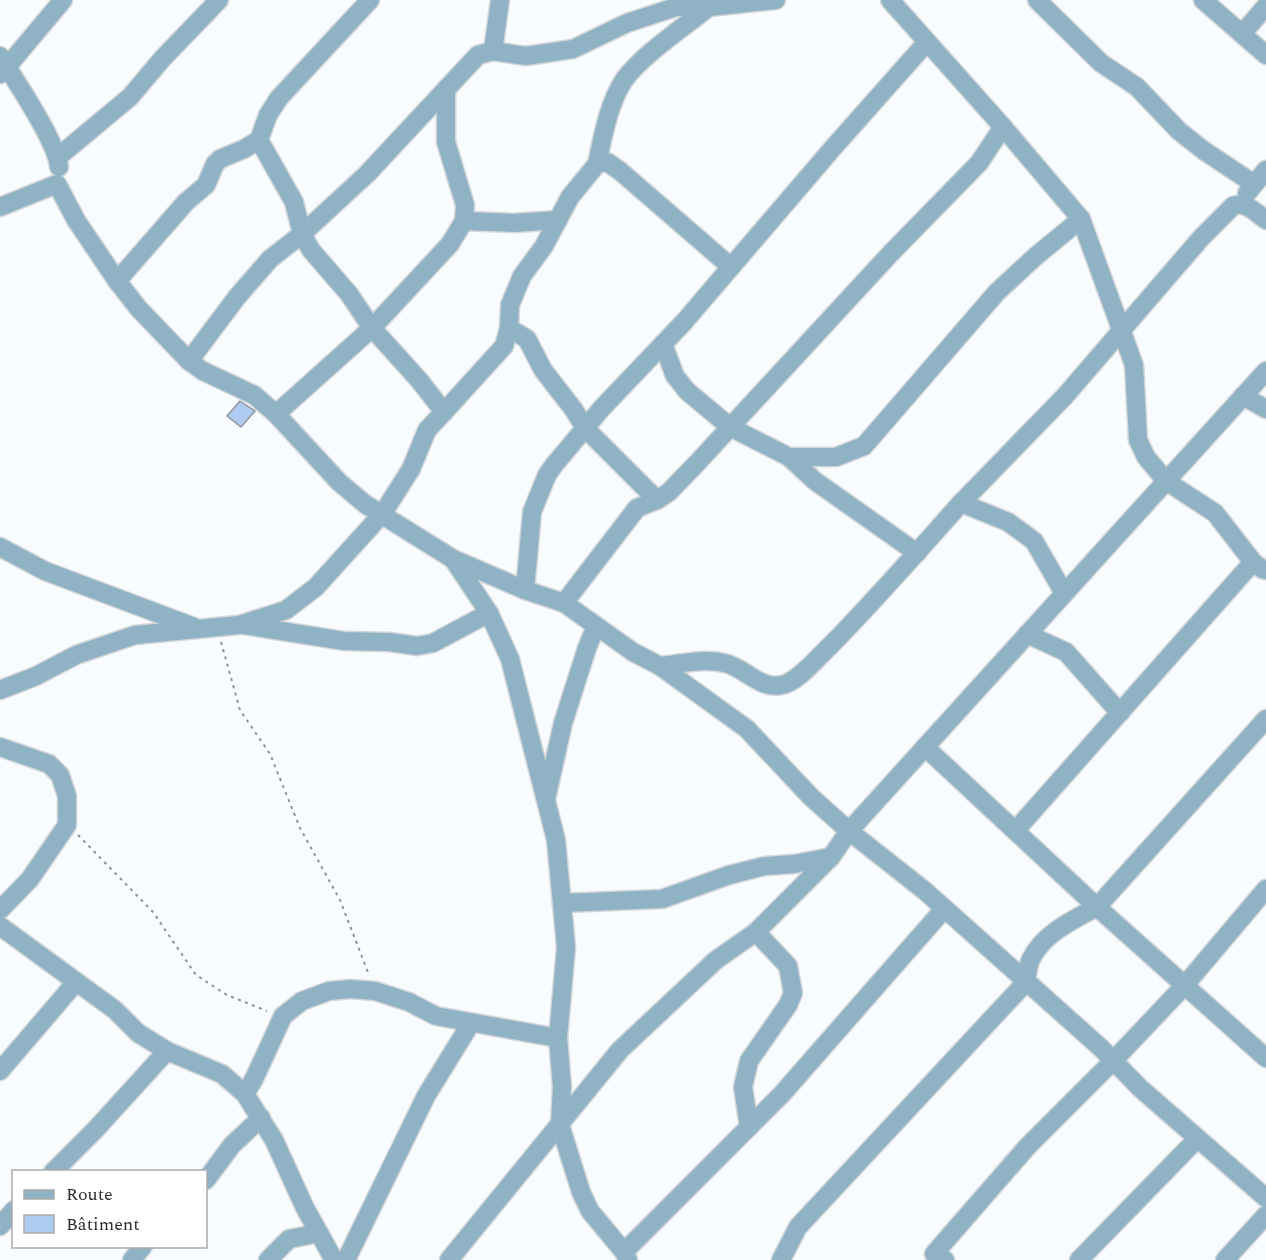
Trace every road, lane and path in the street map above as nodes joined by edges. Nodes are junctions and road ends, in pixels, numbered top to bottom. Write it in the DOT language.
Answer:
graph roads {
  1 [pos="63,0"];
  2 [pos="219,0"];
  3 [pos="370,0"];
  4 [pos="500,0"];
  5 [pos="776,0"];
  6 [pos="890,0"];
  7 [pos="1037,0"];
  8 [pos="1203,0"];
  9 [pos="1266,6"];
  10 [pos="709,7"];
  11 [pos="1242,34"];
  12 [pos="927,42"];
  13 [pos="493,51"];
  14 [pos="1266,55"];
  15 [pos="2,66"];
  16 [pos="447,89"];
  17 [pos="1003,127"];
  18 [pos="259,140"];
  19 [pos="58,157"];
  20 [pos="597,164"];
  21 [pos="1260,177"];
  22 [pos="57,184"];
  23 [pos="1239,203"];
  24 [pos="0,207"];
  25 [pos="1081,219"];
  26 [pos="558,220"];
  27 [pos="1266,220"];
  28 [pos="464,221"];
  29 [pos="302,234"];
  30 [pos="731,267"];
  31 [pos="117,281"];
  32 [pos="372,328"];
  33 [pos="509,328"];
  34 [pos="1122,332"];
  35 [pos="663,344"];
  36 [pos="189,361"];
  37 [pos="1266,370"];
  38 [pos="1243,396"];
  39 [pos="1266,410"];
  40 [pos="444,412"];
  41 [pos="276,414"];
  42 [pos="730,427"];
  43 [pos="585,428"];
  44 [pos="789,457"];
  45 [pos="1166,482"];
  46 [pos="657,500"];
  47 [pos="961,503"];
  48 [pos="383,513"];
  49 [pos="0,547"];
  50 [pos="917,554"];
  51 [pos="453,559"];
  52 [pos="1260,566"];
  53 [pos="525,590"];
  54 [pos="1064,593"];
  55 [pos="564,603"];
  56 [pos="489,613"];
  57 [pos="239,625"];
  58 [pos="597,626"];
  59 [pos="208,628"];
  60 [pos="1028,634"];
  61 [pos="660,666"];
  62 [pos="0,690"];
  63 [pos="1120,713"];
  64 [pos="1266,719"];
  65 [pos="0,747"];
  66 [pos="925,747"];
  67 [pos="545,800"];
  68 [pos="67,825"];
  69 [pos="849,831"];
  70 [pos="1015,831"];
  71 [pos="831,857"];
  72 [pos="1266,889"];
  73 [pos="562,903"];
  74 [pos="1096,907"];
  75 [pos="944,909"];
  76 [pos="0,910"];
  77 [pos="0,926"];
  78 [pos="756,932"];
  79 [pos="1026,981"];
  80 [pos="76,982"];
  81 [pos="1185,985"];
  82 [pos="375,992"];
  83 [pos="283,1016"];
  84 [pos="471,1023"];
  85 [pos="558,1038"];
  86 [pos="167,1051"];
  87 [pos="1266,1058"];
  88 [pos="1113,1061"];
  89 [pos="0,1071"];
  90 [pos="246,1094"];
  91 [pos="261,1118"];
  92 [pos="560,1125"];
  93 [pos="749,1127"];
  94 [pos="1197,1139"];
  95 [pos="55,1170"];
  96 [pos="207,1179"];
  97 [pos="1266,1198"];
  98 [pos="12,1212"];
  99 [pos="1266,1215"];
  100 [pos="0,1226"];
  101 [pos="320,1233"];
  102 [pos="626,1256"];
  103 [pos="936,1258"];
  104 [pos="268,1260"];
  105 [pos="334,1260"];
  106 [pos="346,1260"];
  107 [pos="449,1260"];
  108 [pos="781,1260"];
  109 [pos="1079,1260"];
  110 [pos="1225,1260"];
  1 -- 15 [label="street"];
  2 -- 19 [label="street"];
  3 -- 18 [label="street"];
  4 -- 13 [label="street"];
  5 -- 10 [label="street"];
  6 -- 12 [label="street"];
  7 -- 21 [label="street"];
  8 -- 11 [label="street"];
  9 -- 11 [label="street"];
  10 -- 13 [label="street"];
  10 -- 20 [label="street"];
  11 -- 14 [label="street"];
  12 -- 17 [label="street"];
  12 -- 30 [label="street"];
  13 -- 16 [label="street"];
  15 -- 19 [label="street"];
  16 -- 28 [label="street"];
  16 -- 29 [label="street"];
  17 -- 25 [label="street"];
  17 -- 42 [label="street"];
  18 -- 29 [label="street"];
  18 -- 31 [label="street"];
  19 -- 22 [label="street"];
  20 -- 26 [label="street"];
  20 -- 30 [label="street"];
  21 -- 23 [label="street"];
  22 -- 24 [label="street"];
  22 -- 31 [label="street"];
  23 -- 27 [label="street"];
  23 -- 34 [label="street"];
  25 -- 34 [label="street"];
  25 -- 44 [label="street"];
  26 -- 28 [label="street"];
  26 -- 33 [label="street"];
  28 -- 32 [label="street"];
  29 -- 32 [label="street"];
  29 -- 36 [label="street"];
  30 -- 35 [label="street"];
  31 -- 36 [label="street"];
  32 -- 40 [label="street"];
  32 -- 41 [label="street"];
  33 -- 40 [label="street"];
  33 -- 43 [label="street"];
  34 -- 45 [label="street"];
  34 -- 47 [label="street"];
  35 -- 42 [label="street"];
  35 -- 43 [label="street"];
  36 -- 41 [label="street"];
  37 -- 38 [label="street"];
  38 -- 39 [label="street"];
  38 -- 45 [label="street"];
  40 -- 48 [label="street"];
  41 -- 48 [label="street"];
  42 -- 44 [label="street"];
  42 -- 46 [label="street"];
  43 -- 46 [label="street"];
  43 -- 53 [label="street"];
  44 -- 50 [label="street"];
  45 -- 52 [label="street"];
  45 -- 54 [label="street"];
  46 -- 55 [label="street"];
  47 -- 50 [label="street"];
  47 -- 54 [label="street"];
  48 -- 51 [label="street"];
  48 -- 57 [label="street"];
  49 -- 59 [label="street"];
  50 -- 61 [label="street"];
  51 -- 53 [label="street"];
  51 -- 56 [label="street"];
  52 -- 63 [label="street"];
  53 -- 55 [label="street"];
  54 -- 60 [label="street"];
  55 -- 58 [label="street"];
  56 -- 57 [label="street"];
  56 -- 67 [label="street"];
  57 -- 59 [label="street"];
  58 -- 61 [label="street"];
  58 -- 67 [label="street"];
  59 -- 62 [label="street"];
  59 -- 82 [label="path"];
  60 -- 63 [label="street"];
  60 -- 66 [label="street"];
  61 -- 69 [label="street"];
  63 -- 70 [label="street"];
  64 -- 74 [label="street"];
  65 -- 68 [label="street"];
  66 -- 69 [label="street"];
  66 -- 70 [label="street"];
  67 -- 73 [label="street"];
  68 -- 76 [label="street"];
  68 -- 83 [label="path"];
  69 -- 71 [label="street"];
  69 -- 75 [label="street"];
  70 -- 74 [label="street"];
  71 -- 73 [label="street"];
  71 -- 78 [label="street"];
  72 -- 81 [label="street"];
  73 -- 85 [label="street"];
  74 -- 79 [label="street"];
  74 -- 81 [label="street"];
  75 -- 79 [label="street"];
  75 -- 93 [label="street"];
  77 -- 80 [label="street"];
  78 -- 92 [label="street"];
  78 -- 93 [label="street"];
  79 -- 88 [label="street"];
  79 -- 108 [label="street"];
  80 -- 86 [label="street"];
  80 -- 89 [label="street"];
  81 -- 87 [label="street"];
  81 -- 88 [label="street"];
  82 -- 83 [label="street"];
  82 -- 84 [label="street"];
  83 -- 90 [label="street"];
  84 -- 85 [label="street"];
  84 -- 106 [label="street"];
  85 -- 92 [label="street"];
  86 -- 90 [label="street"];
  86 -- 95 [label="street"];
  88 -- 94 [label="street"];
  88 -- 103 [label="street"];
  90 -- 91 [label="street"];
  91 -- 96 [label="street"];
  91 -- 101 [label="street"];
  92 -- 102 [label="street"];
  92 -- 107 [label="street"];
  93 -- 102 [label="street"];
  94 -- 97 [label="street"];
  94 -- 109 [label="street"];
  98 -- 100 [label="street"];
  99 -- 110 [label="street"];
  101 -- 104 [label="street"];
  101 -- 105 [label="street"];
}
